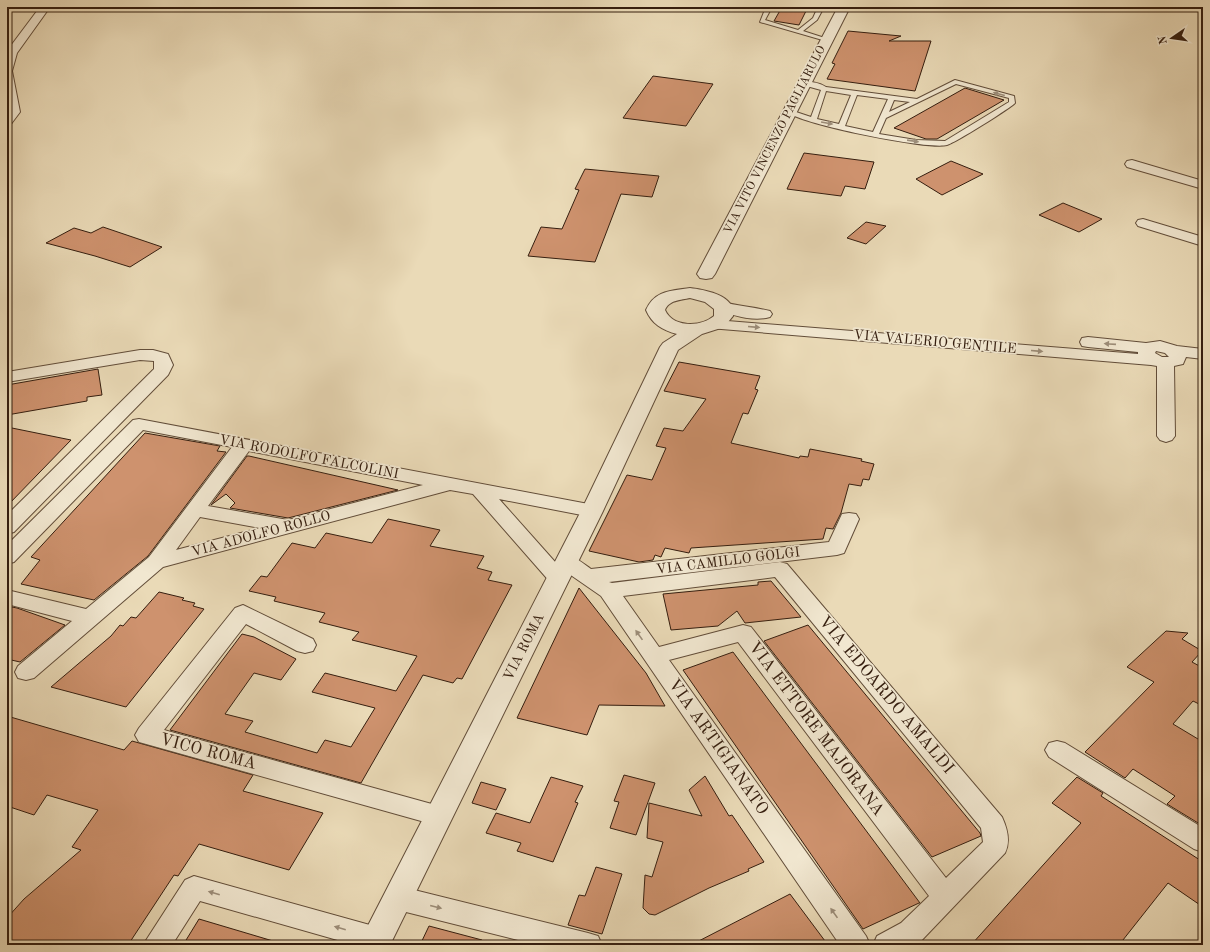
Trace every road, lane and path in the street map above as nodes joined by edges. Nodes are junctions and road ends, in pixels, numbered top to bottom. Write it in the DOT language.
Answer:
graph roads {
  1 [pos="45,7"];
  2 [pos="769,7"];
  3 [pos="821,7"];
  4 [pos="844,7"];
  5 [pos="800,31"];
  6 [pos="828,40"];
  7 [pos="7,71"];
  8 [pos="805,84"];
  9 [pos="824,89"];
  10 [pos="855,93"];
  11 [pos="892,98"];
  12 [pos="918,101"];
  13 [pos="790,112"];
  14 [pos="883,117"];
  15 [pos="7,121"];
  16 [pos="813,121"];
  17 [pos="842,126"];
  18 [pos="875,135"];
  19 [pos="1132,164"];
  20 [pos="1203,185"];
  21 [pos="1143,223"];
  22 [pos="1203,242"];
  23 [pos="706,274"];
  24 [pos="675,295"];
  25 [pos="716,302"];
  26 [pos="662,323"];
  27 [pos="715,325"];
  28 [pos="695,330"];
  29 [pos="670,347"];
  30 [pos="1162,352"];
  31 [pos="1203,354"];
  32 [pos="1203,362"];
  33 [pos="7,378"];
  34 [pos="1166,436"];
  35 [pos="244,444"];
  36 [pos="450,484"];
  37 [pos="480,490"];
  38 [pos="194,510"];
  39 [pos="592,511"];
  40 [pos="849,518"];
  41 [pos="7,527"];
  42 [pos="289,527"];
  43 [pos="7,557"];
  44 [pos="156,562"];
  45 [pos="562,570"];
  46 [pos="588,577"];
  47 [pos="608,591"];
  48 [pos="7,597"];
  49 [pos="90,618"];
  50 [pos="305,645"];
  51 [pos="654,656"];
  52 [pos="26,672"];
  53 [pos="1057,750"];
  54 [pos="439,816"];
  55 [pos="1203,841"];
  56 [pos="945,897"];
  57 [pos="398,898"];
  58 [pos="376,942"];
  59 [pos="157,945"];
  60 [pos="588,945"];
  61 [pos="856,945"];
  62 [pos="886,945"];
  1 -- 7 [label="street"];
  2 -- 5 [label="lane"];
  3 -- 5 [label="lane"];
  4 -- 6 [label="street, VIA VITO VINCENZO PAGLIARULO"];
  5 -- 6 [label="lane"];
  6 -- 8 [label="street, VIA VITO VINCENZO PAGLIARULO"];
  7 -- 15 [label="street"];
  8 -- 9 [label="lane"];
  8 -- 13 [label="street, VIA VITO VINCENZO PAGLIARULO"];
  9 -- 10 [label="lane"];
  9 -- 16 [label="lane"];
  10 -- 11 [label="lane"];
  10 -- 17 [label="lane"];
  11 -- 12 [label="lane"];
  11 -- 14 [label="lane"];
  12 -- 14 [label="lane"];
  18 -- 12 [label="lane, one-way"];
  13 -- 16 [label="lane"];
  13 -- 23 [label="street, VIA VITO VINCENZO PAGLIARULO"];
  14 -- 18 [label="lane"];
  16 -- 17 [label="lane, one-way"];
  17 -- 18 [label="lane"];
  19 -- 20 [label="street"];
  21 -- 22 [label="street"];
  23 -- 24 [label="street"];
  23 -- 25 [label="street"];
  24 -- 25 [label="street"];
  24 -- 26 [label="street"];
  25 -- 27 [label="street"];
  30 -- 25 [label="street, VIA VALERIO GENTILE, one-way"];
  26 -- 28 [label="street"];
  26 -- 29 [label="street"];
  27 -- 28 [label="street"];
  27 -- 30 [label="street, VIA VALERIO GENTILE, one-way"];
  28 -- 29 [label="street"];
  29 -- 39 [label="street, VIA ROMA"];
  30 -- 31 [label="street, VIA VALERIO GENTILE"];
  30 -- 32 [label="street, VIA VALERIO GENTILE"];
  30 -- 34 [label="street"];
  33 -- 41 [label="street"];
  35 -- 36 [label="street, VIA RODOLFO FALCOLINI"];
  35 -- 38 [label="street"];
  35 -- 43 [label="street, VIA RODOLFO FALCOLINI"];
  36 -- 37 [label="street, VIA RODOLFO FALCOLINI"];
  36 -- 42 [label="street, VIA ADOLFO ROLLO"];
  37 -- 39 [label="street, VIA RODOLFO FALCOLINI"];
  37 -- 45 [label="street"];
  38 -- 42 [label="street"];
  38 -- 44 [label="street"];
  39 -- 45 [label="street, VIA ROMA"];
  40 -- 46 [label="street, VIA CAMILLO GOLGI"];
  42 -- 44 [label="street, VIA ADOLFO ROLLO"];
  44 -- 49 [label="street, VIA ADOLFO ROLLO"];
  45 -- 46 [label="street, VIA ARTIGIANATO"];
  45 -- 54 [label="street, VIA ROMA"];
  46 -- 47 [label="street, VIA ARTIGIANATO"];
  51 -- 47 [label="street, VIA ARTIGIANATO, one-way"];
  47 -- 56 [label="street, VIA EDOARDO AMALDI"];
  48 -- 49 [label="street"];
  49 -- 52 [label="street, VIA ADOLFO ROLLO"];
  50 -- 54 [label="street, VICO ROMA"];
  51 -- 56 [label="street, VIA ETTORE MAJORANA"];
  61 -- 51 [label="street, VIA ARTIGIANATO, one-way"];
  53 -- 55 [label="street"];
  54 -- 57 [label="street, VIA ROMA"];
  56 -- 62 [label="street, VIA EDOARDO AMALDI"];
  57 -- 58 [label="street, VIA ROMA"];
  57 -- 60 [label="street, one-way"];
  58 -- 59 [label="street, one-way"];
}
